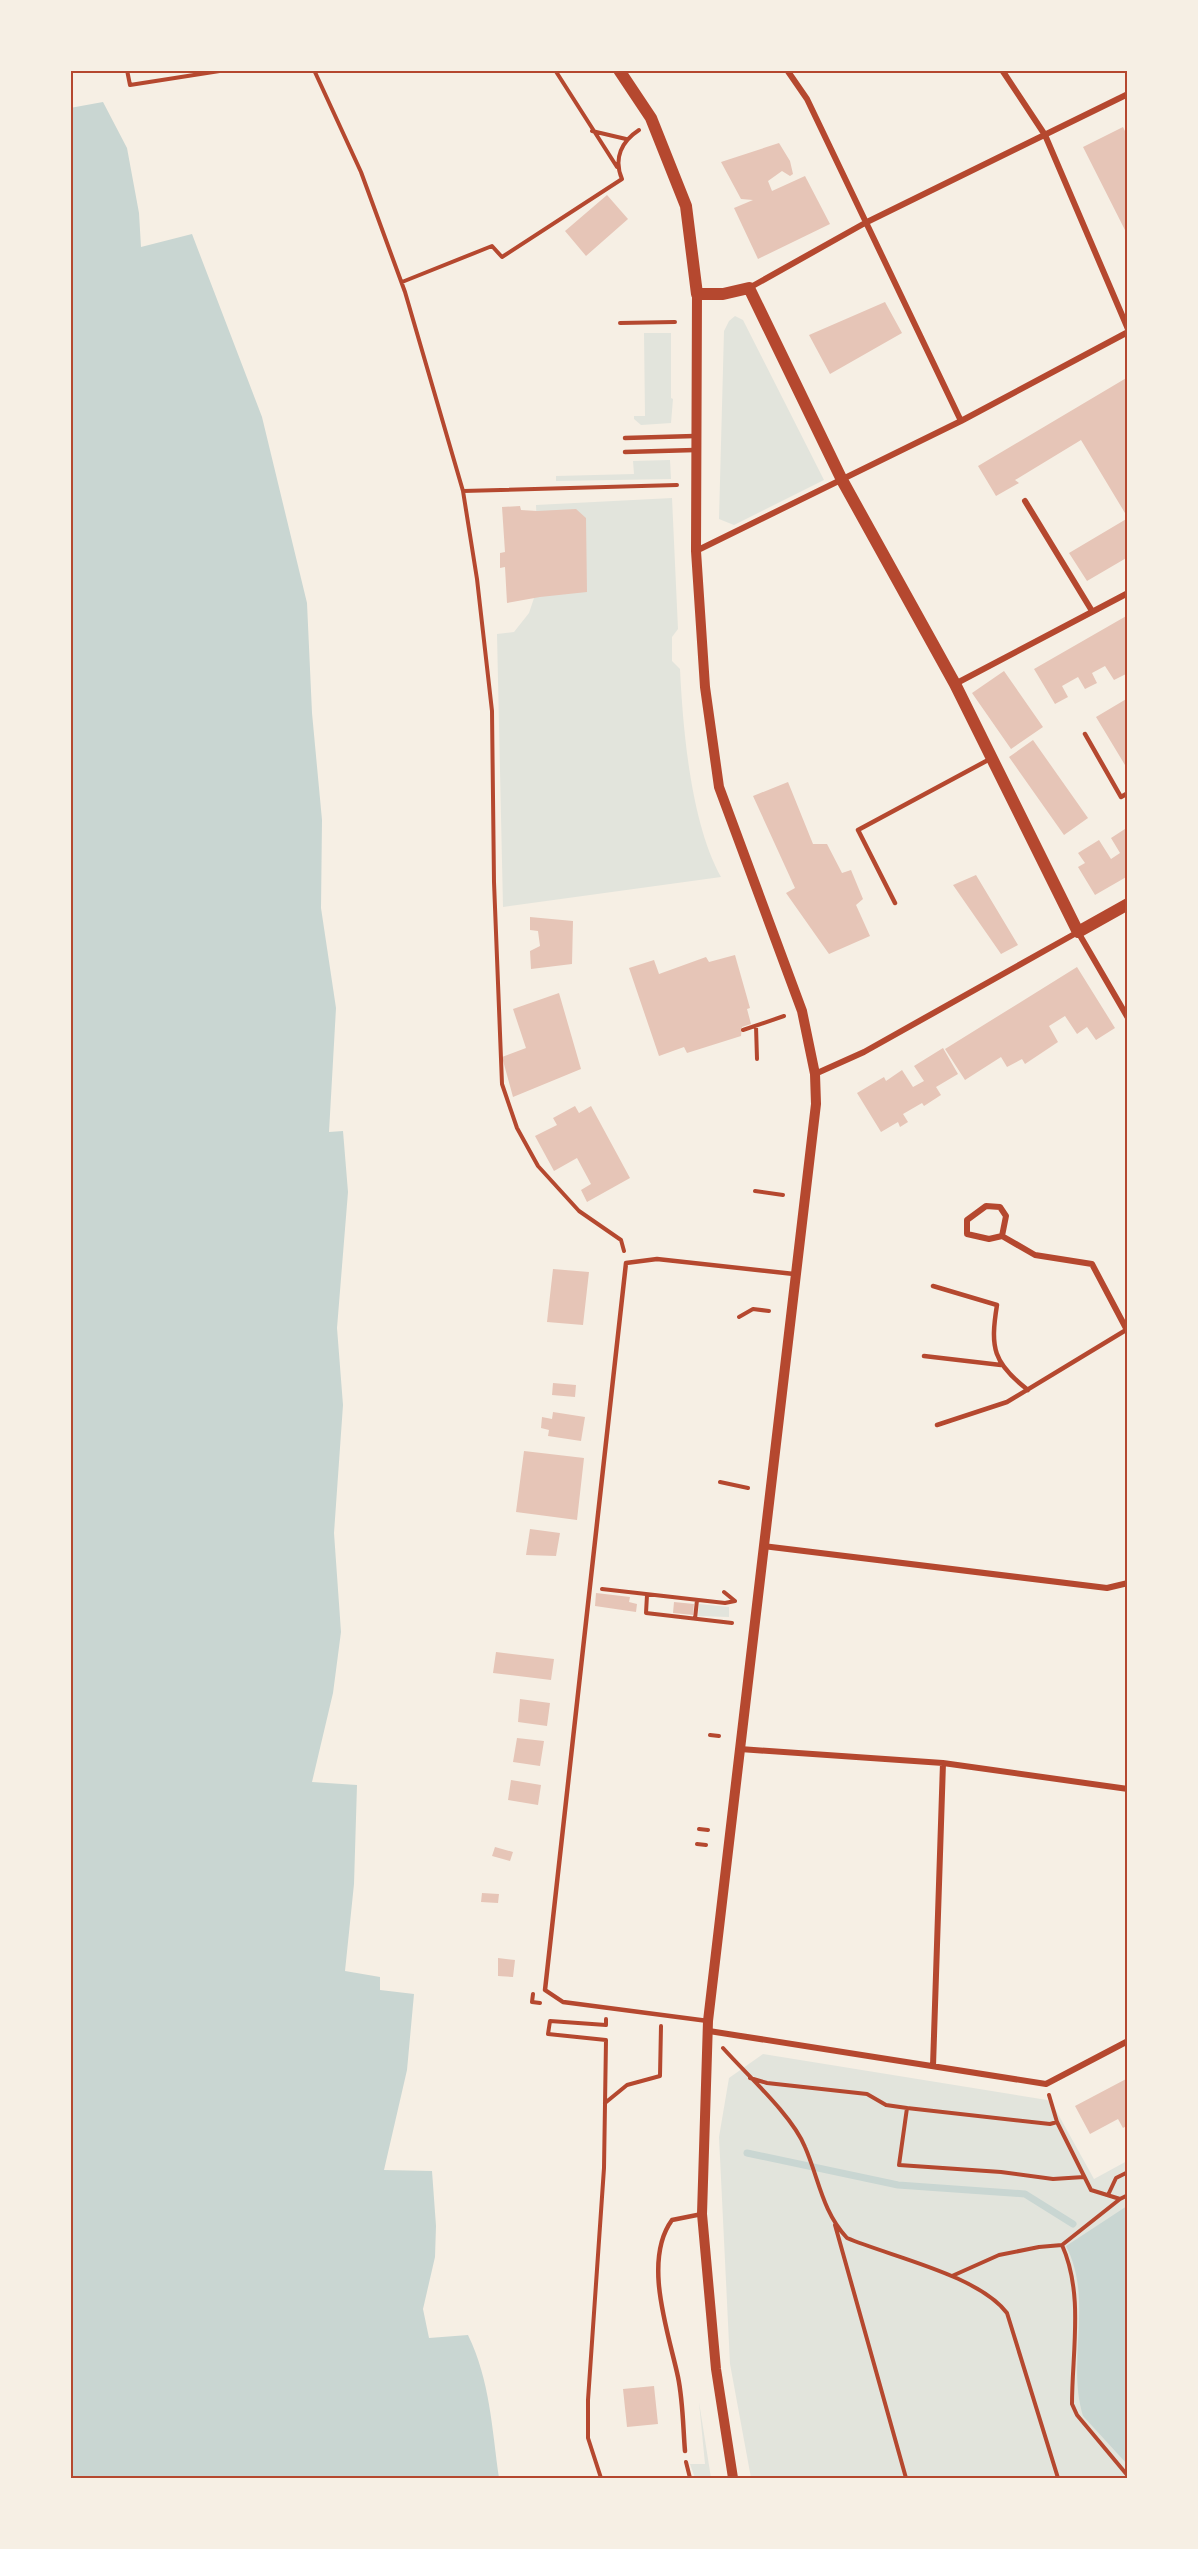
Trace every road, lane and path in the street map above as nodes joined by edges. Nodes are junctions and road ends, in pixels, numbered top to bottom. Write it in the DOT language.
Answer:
graph roads {
  1 [pos="127,70"];
  2 [pos="226,70"];
  3 [pos="314,70"];
  4 [pos="555,70"];
  5 [pos="619,70"];
  6 [pos="787,70"];
  7 [pos="1002,70"];
  8 [pos="1128,94"];
  9 [pos="640,129"];
  10 [pos="591,131"];
  11 [pos="1046,135"];
  12 [pos="626,139"];
  13 [pos="617,168"];
  14 [pos="866,223"];
  15 [pos="402,282"];
  16 [pos="749,288"];
  17 [pos="697,294"];
  18 [pos="675,322"];
  19 [pos="620,323"];
  20 [pos="1128,330"];
  21 [pos="961,421"];
  22 [pos="695,436"];
  23 [pos="624,438"];
  24 [pos="695,450"];
  25 [pos="625,452"];
  26 [pos="842,480"];
  27 [pos="677,484"];
  28 [pos="463,491"];
  29 [pos="1025,501"];
  30 [pos="696,551"];
  31 [pos="1128,593"];
  32 [pos="1092,611"];
  33 [pos="955,684"];
  34 [pos="1085,734"];
  35 [pos="992,757"];
  36 [pos="1128,793"];
  37 [pos="895,903"];
  38 [pos="1128,904"];
  39 [pos="1078,932"];
  40 [pos="784,1016"];
  41 [pos="1128,1018"];
  42 [pos="756,1026"];
  43 [pos="743,1030"];
  44 [pos="758,1059"];
  45 [pos="814,1074"];
  46 [pos="755,1191"];
  47 [pos="783,1195"];
  48 [pos="1002,1236"];
  49 [pos="626,1263"];
  50 [pos="794,1274"];
  51 [pos="933,1286"];
  52 [pos="769,1311"];
  53 [pos="739,1317"];
  54 [pos="1127,1331"];
  55 [pos="924,1356"];
  56 [pos="1001,1365"];
  57 [pos="1028,1390"];
  58 [pos="937,1425"];
  59 [pos="720,1482"];
  60 [pos="748,1488"];
  61 [pos="762,1546"];
  62 [pos="592,1579"];
  63 [pos="1128,1583"];
  64 [pos="724,1592"];
  65 [pos="647,1595"];
  66 [pos="697,1600"];
  67 [pos="695,1619"];
  68 [pos="732,1623"];
  69 [pos="710,1735"];
  70 [pos="719,1736"];
  71 [pos="740,1749"];
  72 [pos="943,1763"];
  73 [pos="1128,1789"];
  74 [pos="699,1829"];
  75 [pos="708,1830"];
  76 [pos="697,1844"];
  77 [pos="706,1845"];
  78 [pos="606,2009"];
  79 [pos="661,2016"];
  80 [pos="708,2026"];
  81 [pos="1128,2041"];
  82 [pos="933,2066"];
  83 [pos="750,2078"];
  84 [pos="1046,2084"];
  85 [pos="604,2104"];
  86 [pos="907,2108"];
  87 [pos="1057,2122"];
  88 [pos="1128,2172"];
  89 [pos="1084,2177"];
  90 [pos="1108,2195"];
  91 [pos="1128,2195"];
  92 [pos="1120,2199"];
  93 [pos="702,2214"];
  94 [pos="834,2224"];
  95 [pos="1062,2246"];
  96 [pos="952,2277"];
  97 [pos="685,2451"];
  98 [pos="1128,2476"];
  99 [pos="600,2478"];
  100 [pos="733,2478"];
  101 [pos="906,2478"];
  102 [pos="1058,2478"];
  1 -- 2 [label="path"];
  3 -- 15 [label="path"];
  4 -- 10 [label="path"];
  5 -- 17 [label="main road"];
  6 -- 14 [label="street"];
  7 -- 11 [label="street"];
  8 -- 11 [label="street"];
  9 -- 12 [label="path"];
  10 -- 12 [label="path"];
  10 -- 13 [label="path"];
  11 -- 14 [label="street"];
  11 -- 20 [label="street"];
  12 -- 13 [label="path"];
  13 -- 15 [label="path"];
  14 -- 16 [label="street"];
  14 -- 21 [label="street"];
  15 -- 28 [label="path"];
  16 -- 17 [label="main road"];
  16 -- 26 [label="main road"];
  17 -- 22 [label="street"];
  18 -- 19 [label="path"];
  20 -- 21 [label="street"];
  21 -- 26 [label="street"];
  22 -- 23 [label="lane"];
  22 -- 24 [label="street"];
  24 -- 25 [label="lane"];
  24 -- 30 [label="street"];
  26 -- 30 [label="street"];
  26 -- 33 [label="main road"];
  27 -- 28 [label="path"];
  28 -- 49 [label="path"];
  29 -- 32 [label="street"];
  30 -- 45 [label="street"];
  31 -- 32 [label="street"];
  32 -- 33 [label="street"];
  33 -- 35 [label="main road"];
  34 -- 36 [label="lane"];
  35 -- 37 [label="lane"];
  35 -- 39 [label="main road"];
  38 -- 39 [label="main road"];
  39 -- 41 [label="street"];
  39 -- 45 [label="street"];
  40 -- 42 [label="path"];
  42 -- 43 [label="path"];
  42 -- 44 [label="path"];
  45 -- 50 [label="street"];
  46 -- 47 [label="path"];
  48 -- 48 [label="street"];
  48 -- 54 [label="street"];
  49 -- 50 [label="lane"];
  49 -- 62 [label="lane"];
  50 -- 61 [label="street"];
  51 -- 56 [label="lane"];
  52 -- 53 [label="path"];
  54 -- 57 [label="lane"];
  55 -- 56 [label="lane"];
  56 -- 57 [label="lane"];
  57 -- 58 [label="lane"];
  59 -- 60 [label="path"];
  61 -- 63 [label="street"];
  61 -- 71 [label="street"];
  62 -- 65 [label="path"];
  62 -- 78 [label="lane"];
  64 -- 66 [label="path"];
  65 -- 66 [label="path"];
  65 -- 67 [label="path"];
  66 -- 67 [label="path"];
  67 -- 68 [label="path"];
  69 -- 70 [label="path"];
  71 -- 72 [label="street"];
  71 -- 80 [label="street"];
  72 -- 73 [label="street"];
  72 -- 82 [label="street"];
  74 -- 75 [label="path"];
  76 -- 77 [label="path"];
  78 -- 79 [label="lane"];
  78 -- 85 [label="path"];
  79 -- 80 [label="lane"];
  79 -- 85 [label="path"];
  80 -- 82 [label="street"];
  80 -- 83 [label="path"];
  80 -- 93 [label="street"];
  81 -- 84 [label="street"];
  82 -- 84 [label="street"];
  83 -- 86 [label="path"];
  83 -- 94 [label="path"];
  84 -- 87 [label="path"];
  85 -- 99 [label="path"];
  86 -- 87 [label="path"];
  86 -- 89 [label="path"];
  87 -- 89 [label="path"];
  88 -- 90 [label="path"];
  89 -- 90 [label="path"];
  90 -- 92 [label="path"];
  91 -- 92 [label="path"];
  92 -- 95 [label="path"];
  93 -- 97 [label="lane"];
  93 -- 100 [label="street"];
  94 -- 96 [label="path"];
  94 -- 101 [label="path"];
  95 -- 96 [label="path"];
  95 -- 98 [label="path"];
  96 -- 102 [label="path"];
}
